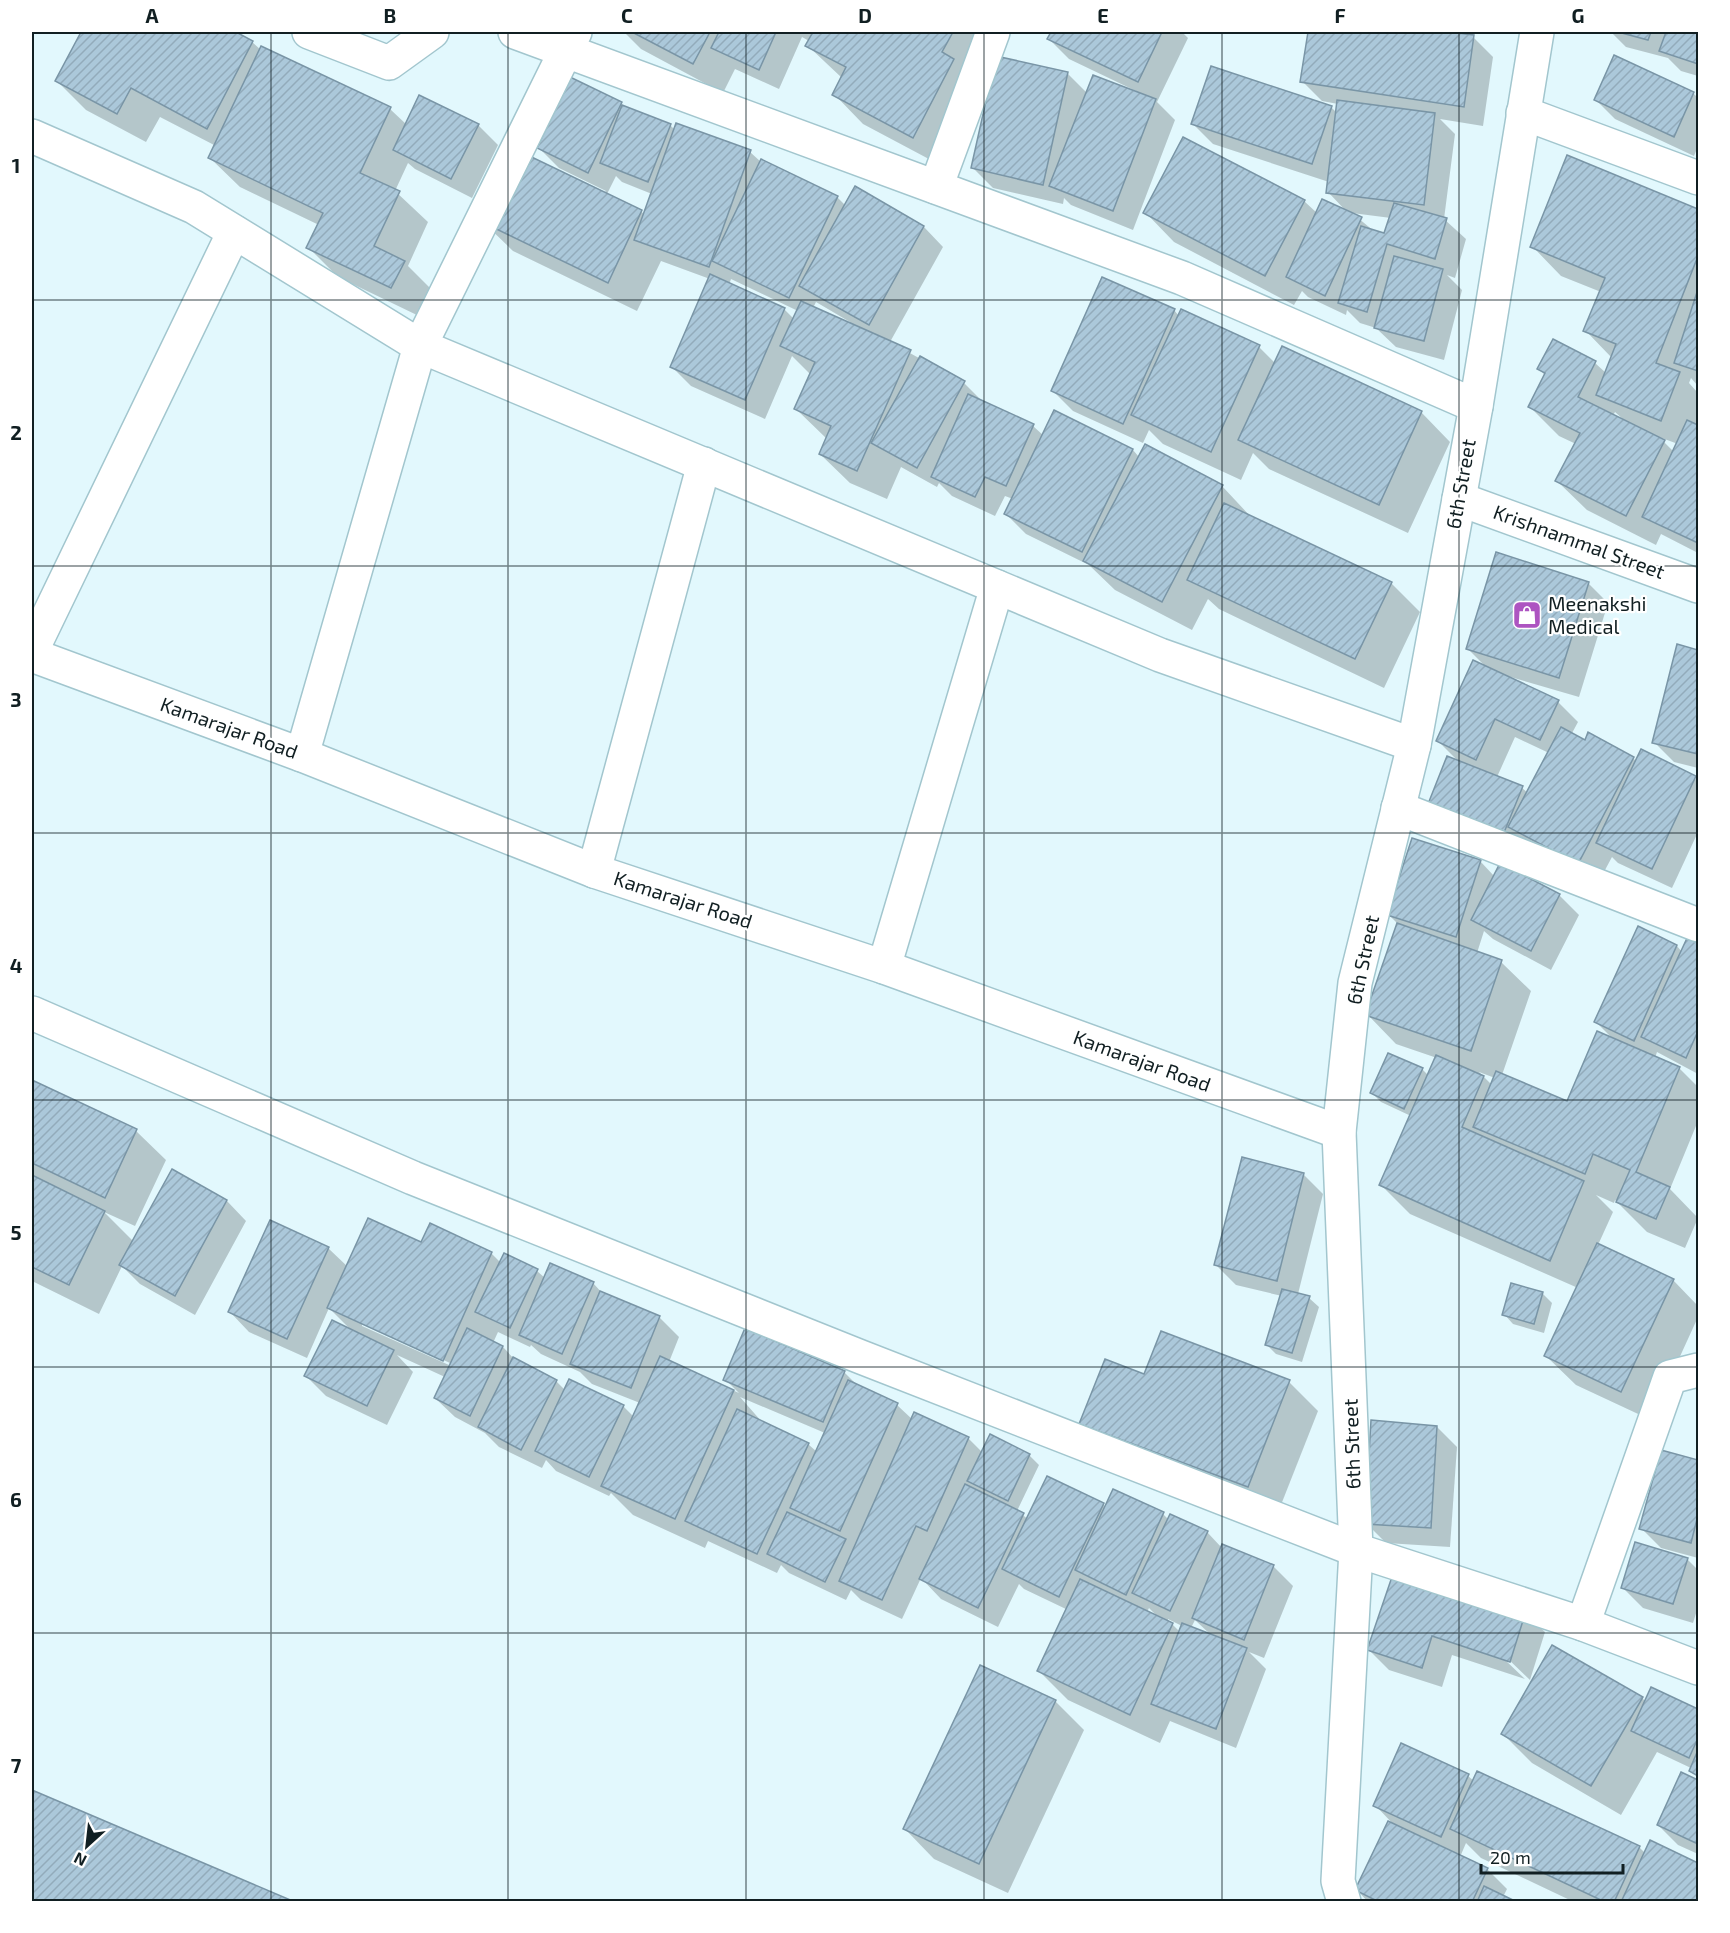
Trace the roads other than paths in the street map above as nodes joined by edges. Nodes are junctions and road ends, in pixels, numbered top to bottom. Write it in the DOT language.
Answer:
graph roads {
  1 [pos="309,32"];
  2 [pos="432,32"];
  3 [pos="515,32"];
  4 [pos="993,32"];
  5 [pos="1537,32"];
  6 [pos="571,40"];
  7 [pos="1523,112"];
  8 [pos="32,136"];
  9 [pos="1698,178"];
  10 [pos="936,187"];
  11 [pos="234,232"];
  12 [pos="420,346"];
  13 [pos="1476,406"];
  14 [pos="704,464"];
  15 [pos="1459,499"];
  16 [pos="1698,586"];
  17 [pos="997,587"];
  18 [pos="32,652"];
  19 [pos="1414,745"];
  20 [pos="302,755"];
  21 [pos="1398,808"];
  22 [pos="594,871"];
  23 [pos="1698,925"];
  24 [pos="884,967"];
  25 [pos="32,1013"];
  26 [pos="1339,1132"];
  27 [pos="1698,1370"];
  28 [pos="1356,1550"];
  29 [pos="1583,1624"];
  30 [pos="1698,1668"];
  31 [pos="1344,1902"];
  1 -- 2 [label="street"];
  3 -- 6 [label="street"];
  4 -- 10 [label="street"];
  5 -- 7 [label="street, 6th Street"];
  6 -- 10 [label="street"];
  6 -- 12 [label="street"];
  7 -- 9 [label="street"];
  7 -- 13 [label="street, 6th Street"];
  8 -- 11 [label="street"];
  10 -- 13 [label="street"];
  11 -- 12 [label="street"];
  11 -- 18 [label="street"];
  12 -- 14 [label="street"];
  12 -- 20 [label="street"];
  13 -- 15 [label="street, 6th Street"];
  14 -- 17 [label="street"];
  14 -- 22 [label="street"];
  15 -- 16 [label="street, Krishnammal Street"];
  15 -- 19 [label="street, 6th Street"];
  17 -- 19 [label="street"];
  17 -- 24 [label="street"];
  18 -- 20 [label="street, Kamarajar Road"];
  19 -- 21 [label="street, 6th Street"];
  20 -- 22 [label="street, Kamarajar Road"];
  21 -- 23 [label="street"];
  21 -- 26 [label="street, 6th Street"];
  22 -- 24 [label="street, Kamarajar Road"];
  24 -- 26 [label="street, Kamarajar Road"];
  25 -- 28 [label="street"];
  26 -- 28 [label="street, 6th Street"];
  27 -- 29 [label="street"];
  28 -- 29 [label="street"];
  28 -- 31 [label="street, 6th Street"];
  29 -- 30 [label="street"];
}
